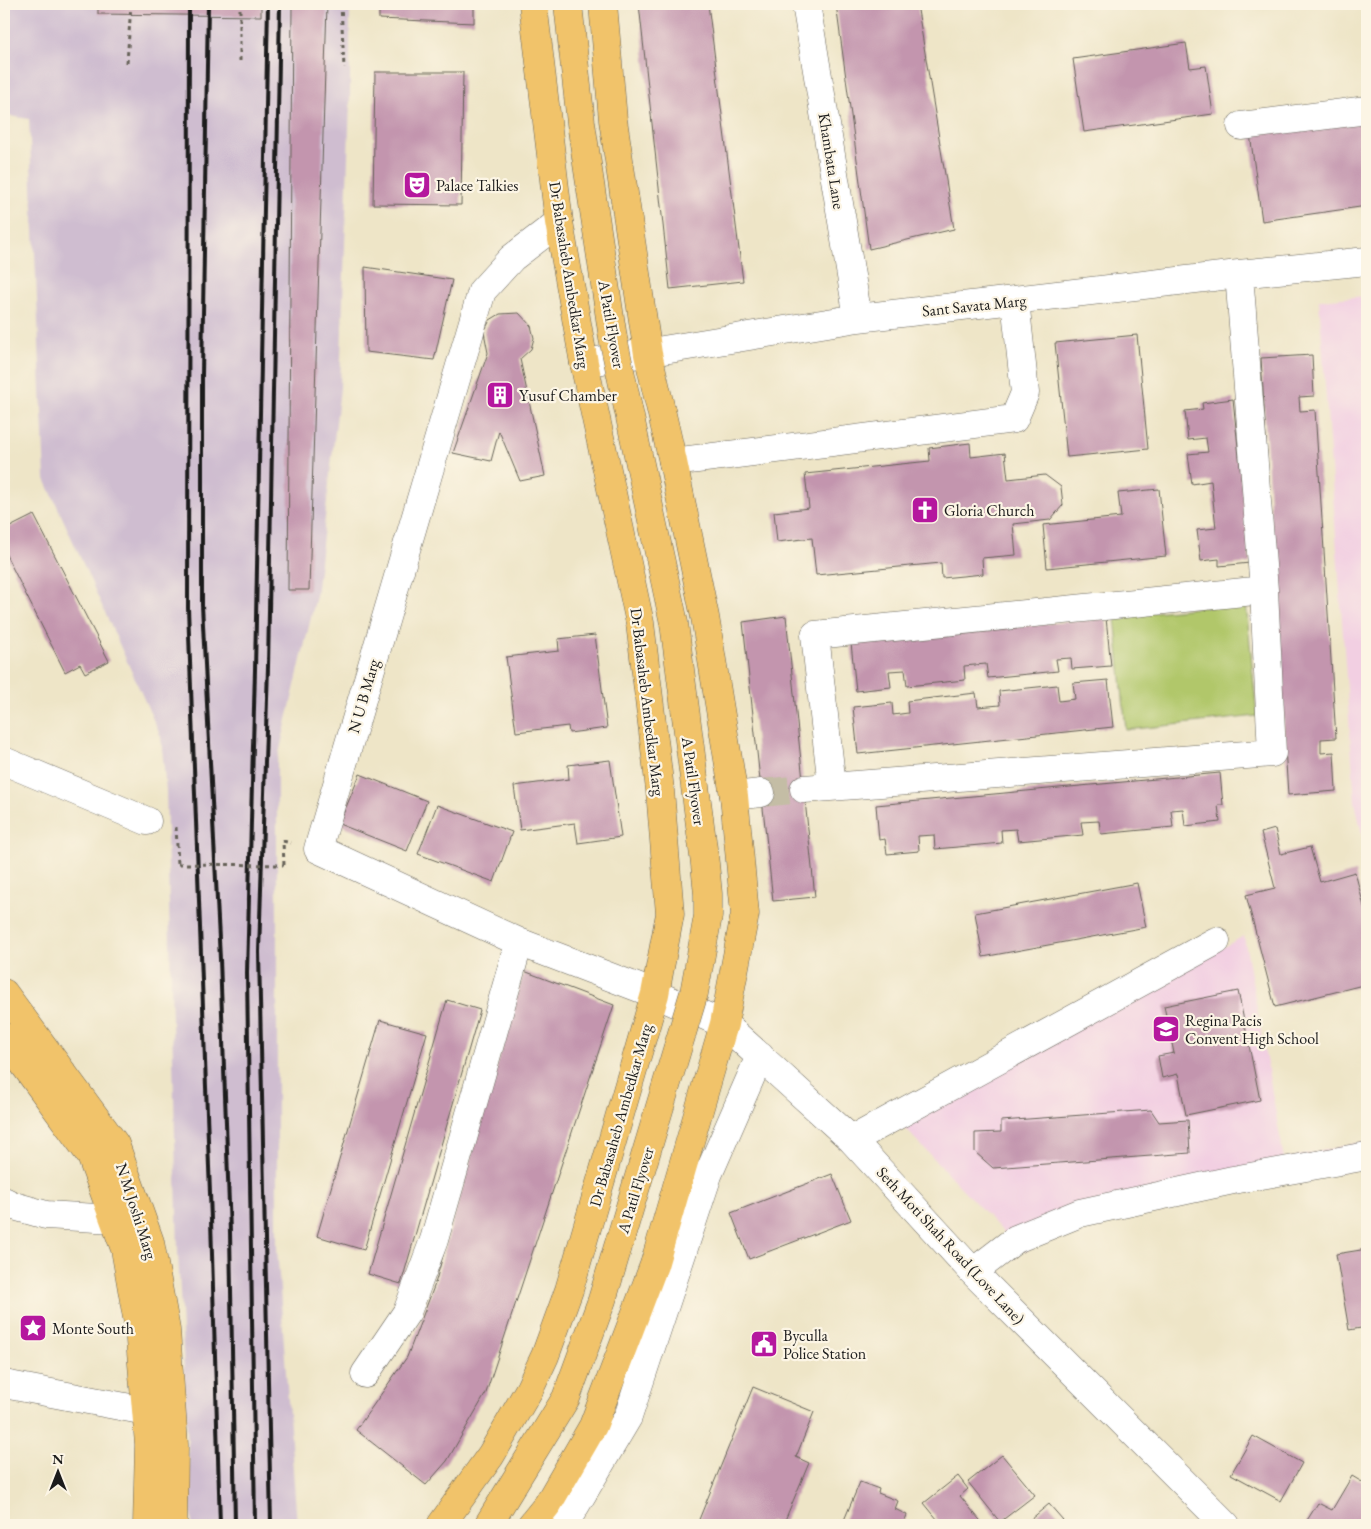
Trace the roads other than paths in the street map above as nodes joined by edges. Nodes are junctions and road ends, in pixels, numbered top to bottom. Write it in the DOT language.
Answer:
graph roads {
  1 [pos="533,4"];
  2 [pos="568,4"];
  3 [pos="602,4"];
  4 [pos="806,4"];
  5 [pos="1367,110"];
  6 [pos="1241,126"];
  7 [pos="559,222"];
  8 [pos="1367,261"];
  9 [pos="1238,274"];
  10 [pos="1015,300"];
  11 [pos="858,318"];
  12 [pos="648,354"];
  13 [pos="584,363"];
  14 [pos="673,462"];
  15 [pos="1264,590"];
  16 [pos="4,760"];
  17 [pos="832,786"];
  18 [pos="804,789"];
  19 [pos="761,793"];
  20 [pos="734,796"];
  21 [pos="147,821"];
  22 [pos="1216,941"];
  23 [pos="519,942"];
  24 [pos="4,993"];
  25 [pos="655,994"];
  26 [pos="724,1024"];
  27 [pos="4,1037"];
  28 [pos="760,1056"];
  29 [pos="852,1140"];
  30 [pos="1367,1156"];
  31 [pos="4,1201"];
  32 [pos="127,1216"];
  33 [pos="973,1272"];
  34 [pos="366,1374"];
  35 [pos="4,1384"];
  36 [pos="146,1411"];
  37 [pos="1220,1524"];
  38 [pos="146,1525"];
  39 [pos="173,1525"];
  40 [pos="441,1525"];
  41 [pos="488,1525"];
  42 [pos="531,1525"];
  43 [pos="564,1525"];
  1 -- 7 [label="main road, Dr Babasaheb Ambedkar Marg"];
  2 -- 41 [label="main road, A Patil Flyover, bridge"];
  3 -- 12 [label="main road"];
  4 -- 11 [label="street, Khambata Lane"];
  5 -- 6 [label="street"];
  7 -- 13 [label="main road, Dr Babasaheb Ambedkar Marg"];
  7 -- 23 [label="street, N U B Marg"];
  8 -- 9 [label="street, Sant Savata Marg"];
  9 -- 10 [label="street, Sant Savata Marg"];
  9 -- 15 [label="street"];
  10 -- 11 [label="street, Sant Savata Marg"];
  10 -- 14 [label="street"];
  11 -- 12 [label="street, Sant Savata Marg"];
  12 -- 13 [label="street, Sant Savata Marg"];
  12 -- 14 [label="main road"];
  13 -- 25 [label="main road, Dr Babasaheb Ambedkar Marg"];
  14 -- 20 [label="main road"];
  15 -- 17 [label="street"];
  15 -- 17 [label="street"];
  16 -- 21 [label="street"];
  17 -- 18 [label="street"];
  19 -- 20 [label="street"];
  20 -- 26 [label="main road"];
  22 -- 29 [label="street"];
  23 -- 25 [label="street, N U B Marg"];
  23 -- 34 [label="street"];
  24 -- 32 [label="main road, N M Joshi Marg"];
  25 -- 26 [label="street, Seth Moti Shah Road (Love Lane)"];
  25 -- 40 [label="main road, Dr Babasaheb Ambedkar Marg"];
  26 -- 28 [label="street, Seth Moti Shah Road (Love Lane)"];
  26 -- 42 [label="main road"];
  27 -- 32 [label="main road, N M Joshi Marg"];
  28 -- 29 [label="street, Seth Moti Shah Road (Love Lane)"];
  28 -- 43 [label="street"];
  29 -- 33 [label="street, Seth Moti Shah Road (Love Lane)"];
  30 -- 33 [label="street"];
  31 -- 32 [label="street"];
  32 -- 36 [label="main road, N M Joshi Marg"];
  32 -- 39 [label="main road, N M Joshi Marg"];
  33 -- 37 [label="street, Seth Moti Shah Road (Love Lane)"];
  35 -- 36 [label="street"];
  36 -- 38 [label="main road, N M Joshi Marg"];
}
